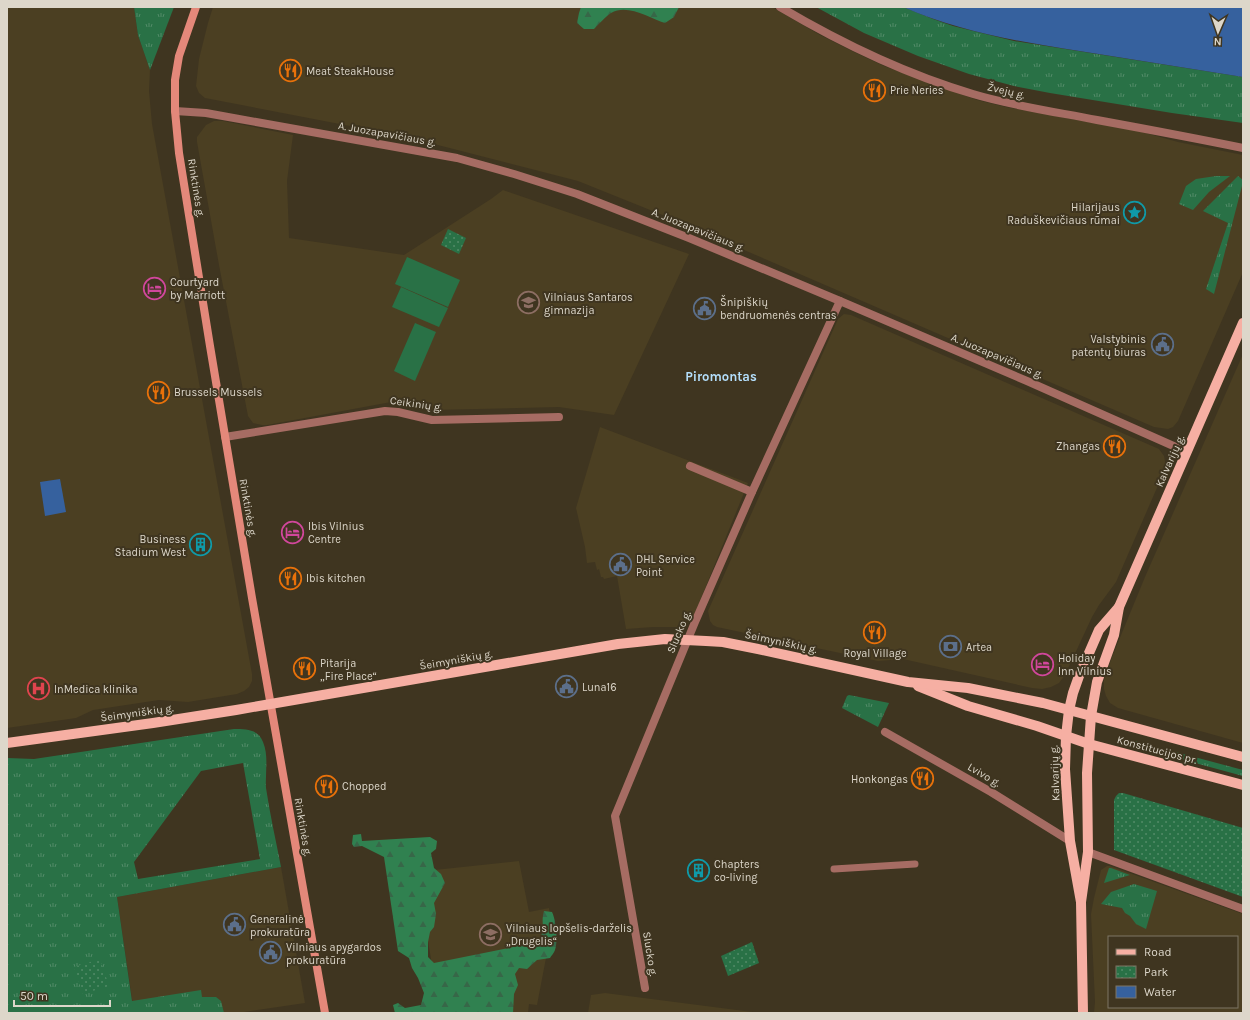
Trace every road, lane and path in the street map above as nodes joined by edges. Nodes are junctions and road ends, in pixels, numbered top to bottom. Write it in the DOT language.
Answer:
graph roads {
  1 [pos="196,7"];
  2 [pos="780,7"];
  3 [pos="175,111"];
  4 [pos="1243,148"];
  5 [pos="840,301"];
  6 [pos="1243,323"];
  7 [pos="559,417"];
  8 [pos="225,437"];
  9 [pos="1187,452"];
  10 [pos="690,466"];
  11 [pos="752,492"];
  12 [pos="1118,608"];
  13 [pos="687,640"];
  14 [pos="908,682"];
  15 [pos="270,704"];
  16 [pos="1069,710"];
  17 [pos="1091,716"];
  18 [pos="885,732"];
  19 [pos="1066,736"];
  20 [pos="7,743"];
  21 [pos="1089,744"];
  22 [pos="1243,757"];
  23 [pos="1243,785"];
  24 [pos="1070,841"];
  25 [pos="1088,852"];
  26 [pos="915,864"];
  27 [pos="834,869"];
  28 [pos="1081,902"];
  29 [pos="1243,909"];
  30 [pos="645,988"];
  31 [pos="325,1013"];
  32 [pos="1083,1013"];
  1 -- 3 [label="main road, Rinktinės g."];
  2 -- 4 [label="street, Žvejų g."];
  3 -- 5 [label="street, A. Juozapavičiaus g."];
  3 -- 8 [label="main road, Rinktinės g."];
  5 -- 9 [label="street, A. Juozapavičiaus g."];
  5 -- 11 [label="street, Slucko g."];
  6 -- 9 [label="main road, Kalvarijų g."];
  7 -- 8 [label="street, Ceikinių g."];
  8 -- 15 [label="main road, Rinktinės g."];
  9 -- 12 [label="main road, Kalvarijų g."];
  10 -- 11 [label="street"];
  11 -- 13 [label="street, Slucko g."];
  12 -- 16 [label="main road, Kalvarijų g."];
  12 -- 17 [label="main road, Kalvarijų g."];
  13 -- 14 [label="main road, Šeimyniškių g."];
  13 -- 15 [label="main road, Šeimyniškių g."];
  13 -- 30 [label="street, Slucko g."];
  14 -- 16 [label="main road, Šeimyniškių g."];
  14 -- 19 [label="main road, Šeimyniškių g."];
  15 -- 20 [label="main road, Šeimyniškių g."];
  15 -- 31 [label="main road, Rinktinės g."];
  16 -- 17 [label="main road, Konstitucijos pr."];
  16 -- 19 [label="main road, Kalvarijų g."];
  17 -- 21 [label="main road, Kalvarijų g."];
  17 -- 22 [label="main road, Konstitucijos pr."];
  18 -- 24 [label="street, Lvivo g."];
  19 -- 21 [label="main road, Konstitucijos pr."];
  19 -- 24 [label="main road, Kalvarijų g."];
  21 -- 23 [label="main road, Konstitucijos pr."];
  21 -- 25 [label="main road, Kalvarijų g."];
  24 -- 28 [label="main road, Kalvarijų g."];
  25 -- 28 [label="main road, Kalvarijų g."];
  25 -- 29 [label="street"];
  26 -- 27 [label="lane"];
  28 -- 32 [label="main road, Kalvarijų g."];
}
